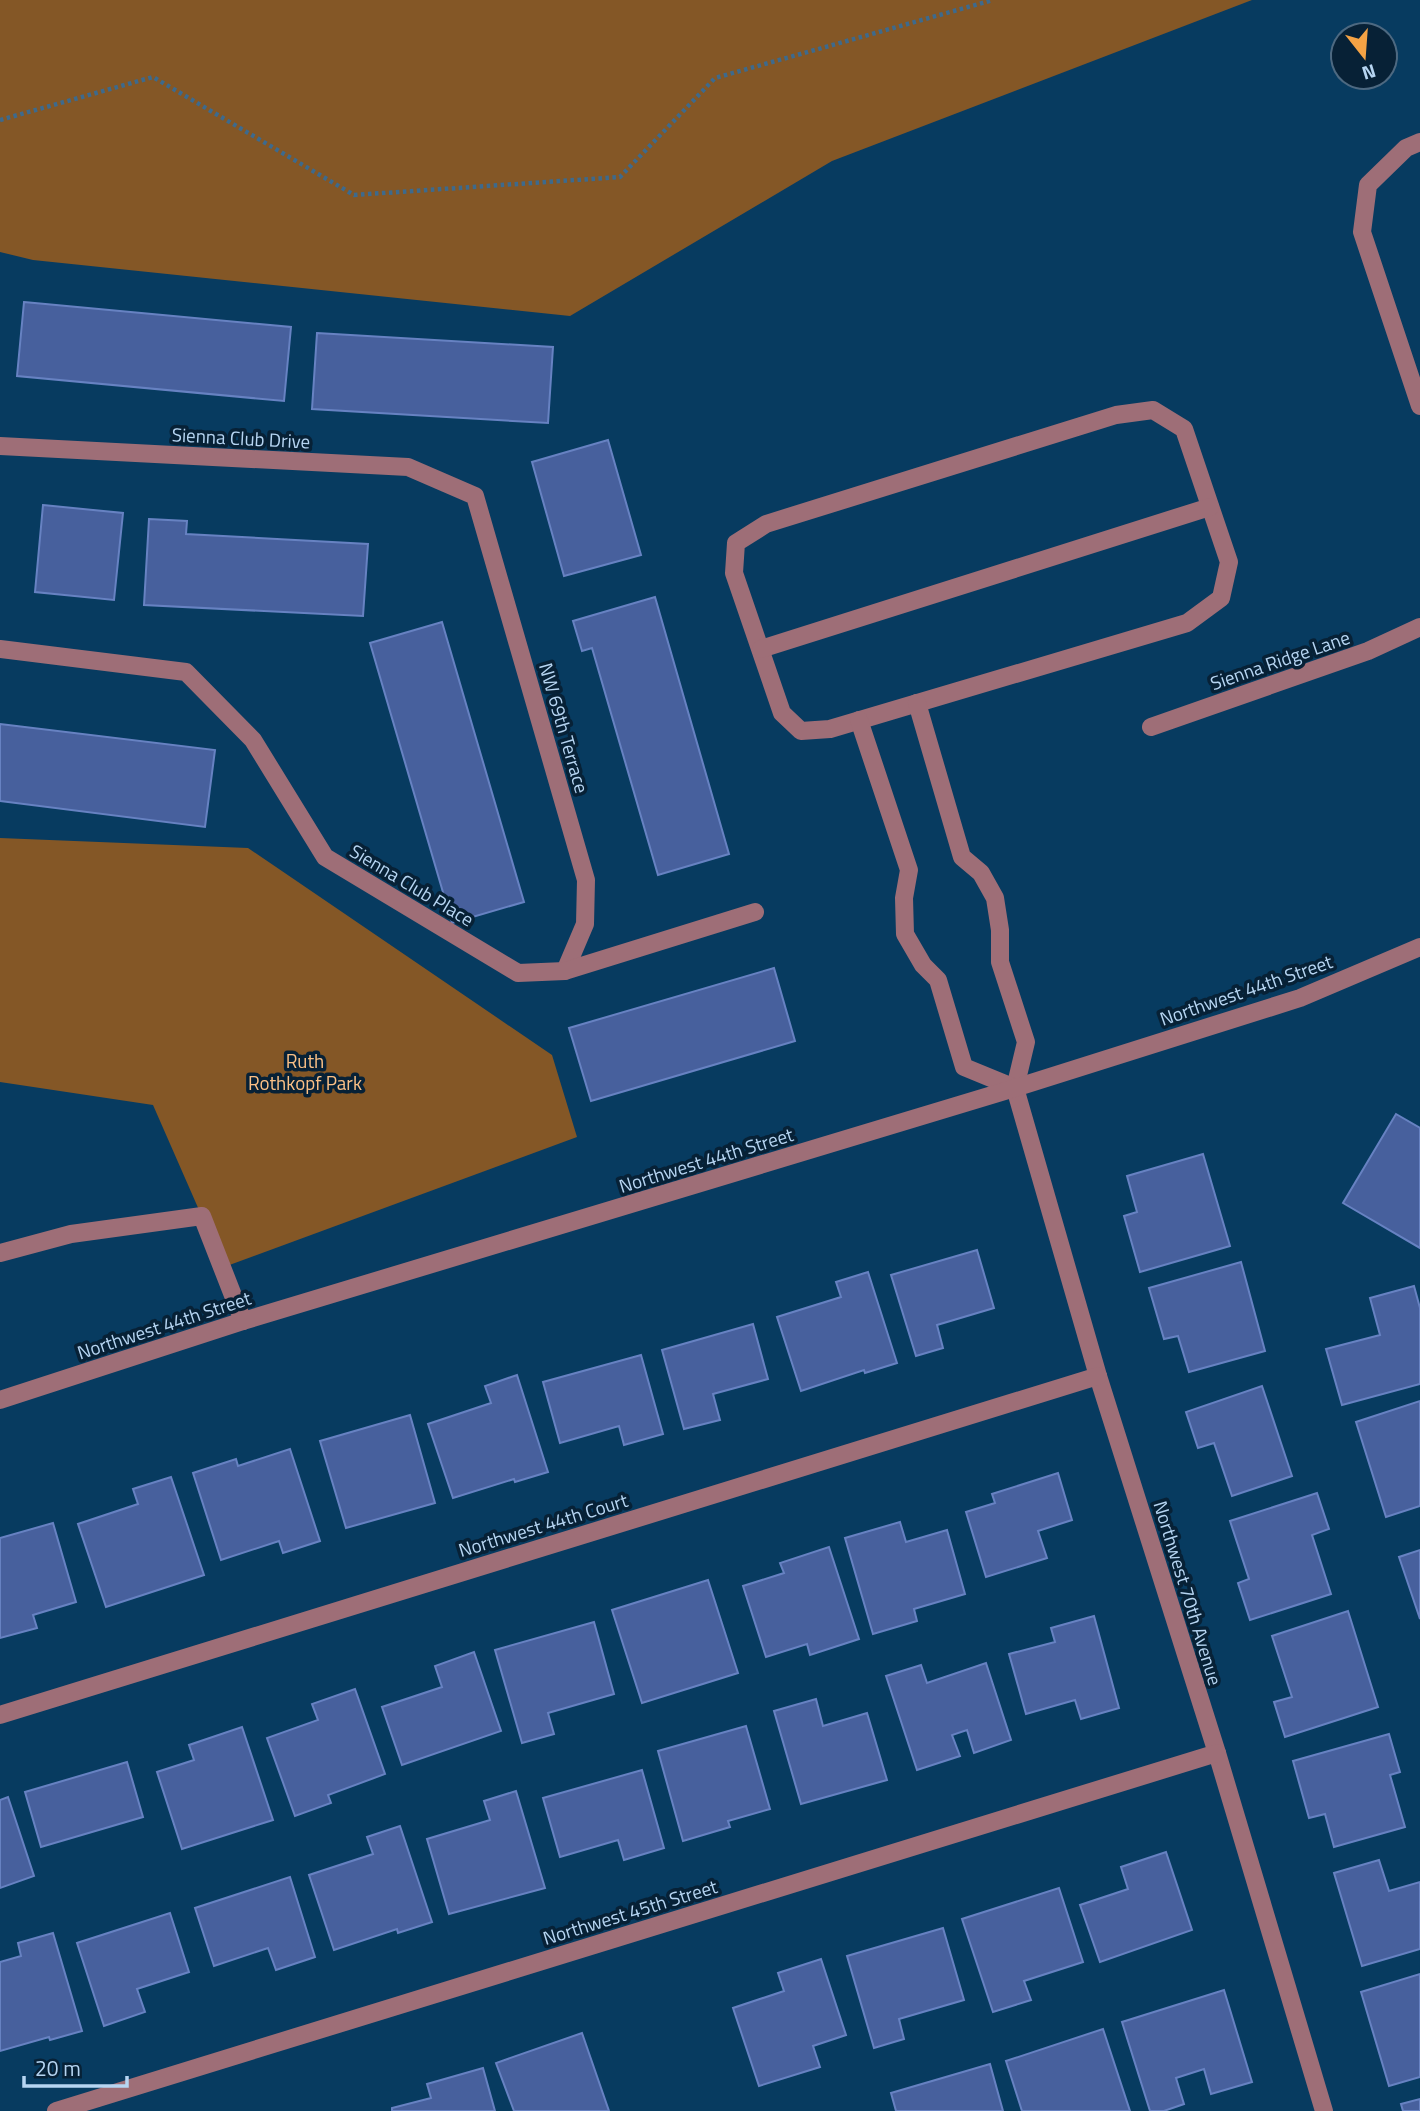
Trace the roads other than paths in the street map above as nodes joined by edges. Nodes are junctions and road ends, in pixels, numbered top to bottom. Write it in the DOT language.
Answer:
graph roads {
  1 [pos="1420,142"];
  2 [pos="1420,406"];
  3 [pos="0,446"];
  4 [pos="475,496"];
  5 [pos="1210,507"];
  6 [pos="1420,627"];
  7 [pos="0,649"];
  8 [pos="761,649"];
  9 [pos="917,703"];
  10 [pos="859,720"];
  11 [pos="1151,727"];
  12 [pos="755,912"];
  13 [pos="1420,947"];
  14 [pos="565,971"];
  15 [pos="1015,1088"];
  16 [pos="0,1253"];
  17 [pos="243,1321"];
  18 [pos="1098,1376"];
  19 [pos="0,1400"];
  20 [pos="0,1715"];
  21 [pos="1217,1753"];
  22 [pos="56,2111"];
  23 [pos="1324,2111"];
  1 -- 2 [label="street"];
  3 -- 4 [label="street, Sienna Club Drive"];
  4 -- 14 [label="street, NW 69th Terrace"];
  5 -- 8 [label="street"];
  5 -- 8 [label="street"];
  5 -- 9 [label="street"];
  6 -- 11 [label="street, Sienna Ridge Lane"];
  7 -- 14 [label="street, Sienna Club Place"];
  8 -- 10 [label="street"];
  9 -- 10 [label="street"];
  9 -- 15 [label="street"];
  10 -- 15 [label="street"];
  12 -- 14 [label="street, Sienna Club Place"];
  13 -- 15 [label="street, Northwest 44th Street"];
  15 -- 17 [label="street, Northwest 44th Street"];
  15 -- 18 [label="street, Northwest 70th Avenue"];
  16 -- 17 [label="street"];
  17 -- 19 [label="street, Northwest 44th Street"];
  18 -- 20 [label="street, Northwest 44th Court"];
  18 -- 21 [label="street, Northwest 70th Avenue"];
  21 -- 22 [label="street, Northwest 45th Street"];
  21 -- 23 [label="street, Northwest 70th Avenue"];
}
